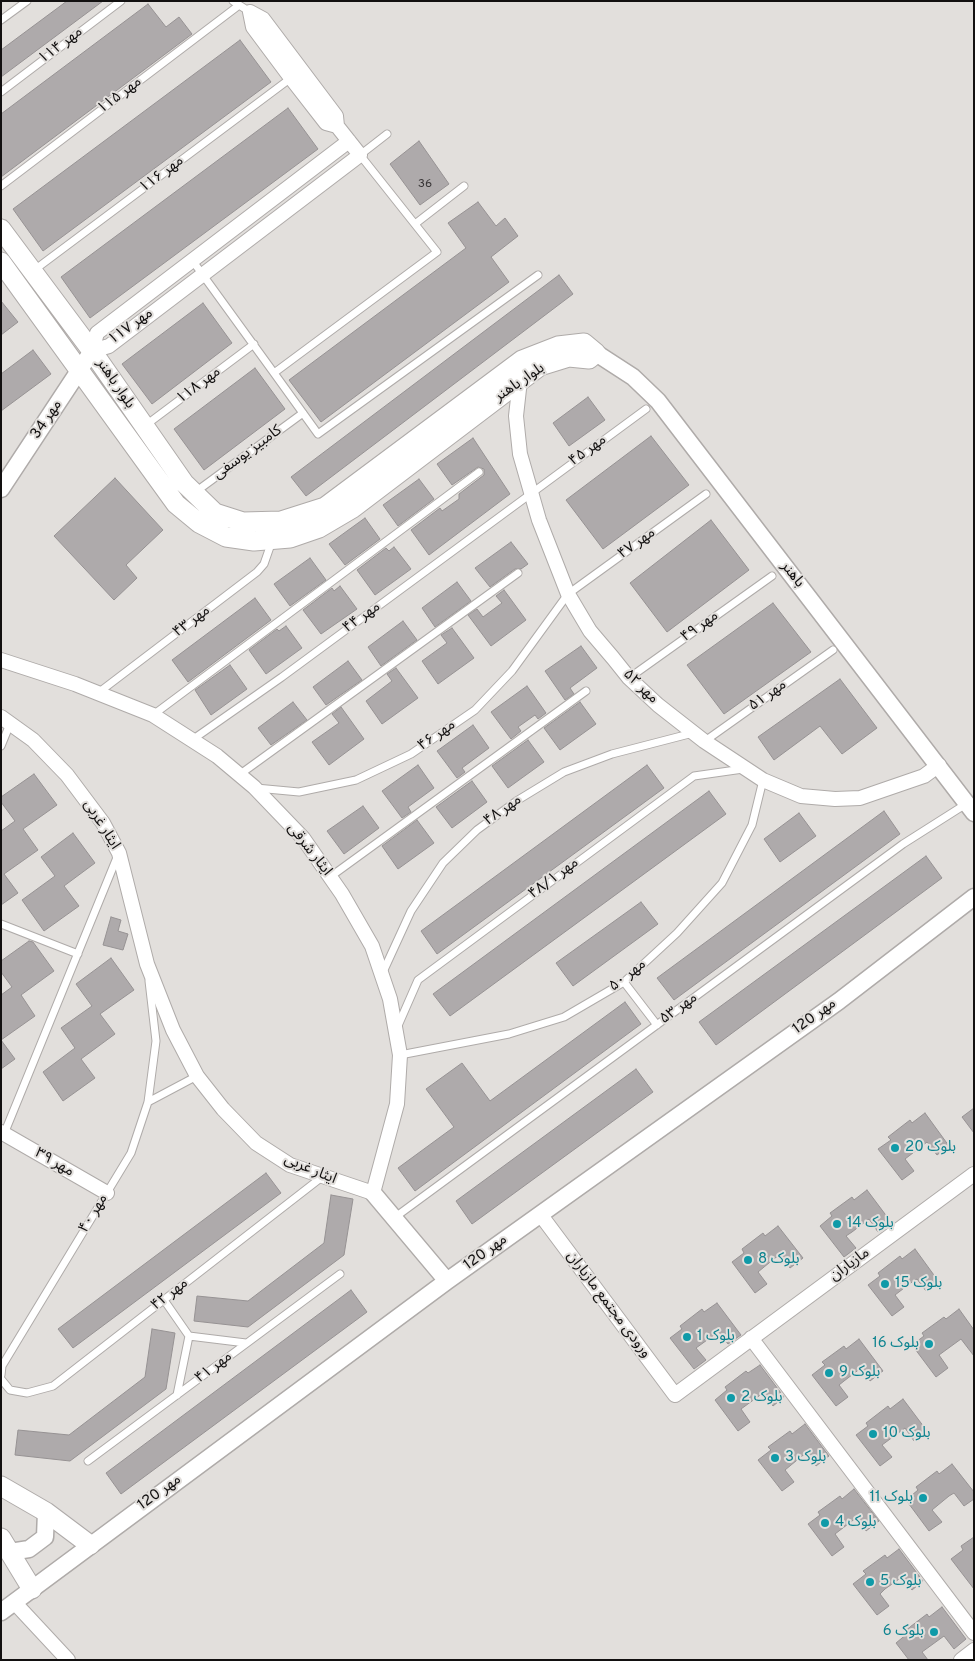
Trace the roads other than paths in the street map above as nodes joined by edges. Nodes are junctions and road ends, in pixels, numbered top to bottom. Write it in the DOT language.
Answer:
graph roads {
  1 [pos="27,1"];
  2 [pos="121,1"];
  3 [pos="18,4"];
  4 [pos="240,7"];
  5 [pos="1,20"];
  6 [pos="297,74"];
  7 [pos="1,92"];
  8 [pos="387,134"];
  9 [pos="349,141"];
  10 [pos="360,155"];
  11 [pos="1,186"];
  12 [pos="464,186"];
  13 [pos="415,224"];
  14 [pos="1,229"];
  15 [pos="192,260"];
  16 [pos="1,262"];
  17 [pos="32,271"];
  18 [pos="202,274"];
  19 [pos="538,275"];
  20 [pos="254,344"];
  21 [pos="92,350"];
  22 [pos="596,353"];
  23 [pos="80,371"];
  24 [pos="274,372"];
  25 [pos="520,380"];
  26 [pos="646,409"];
  27 [pos="303,413"];
  28 [pos="144,427"];
  29 [pos="479,472"];
  30 [pos="1,489"];
  31 [pos="194,493"];
  32 [pos="531,494"];
  33 [pos="706,494"];
  34 [pos="272,539"];
  35 [pos="518,573"];
  36 [pos="772,576"];
  37 [pos="568,594"];
  38 [pos="833,650"];
  39 [pos="1,660"];
  40 [pos="629,678"];
  41 [pos="586,692"];
  42 [pos="98,693"];
  43 [pos="153,715"];
  44 [pos="6,720"];
  45 [pos="699,737"];
  46 [pos="192,740"];
  47 [pos="1,746"];
  48 [pos="939,765"];
  49 [pos="745,768"];
  50 [pos="239,775"];
  51 [pos="763,780"];
  52 [pos="254,787"];
  53 [pos="970,808"];
  54 [pos="119,853"];
  55 [pos="330,877"];
  56 [pos="974,898"];
  57 [pos="1,924"];
  58 [pos="78,954"];
  59 [pos="147,964"];
  60 [pos="382,975"];
  61 [pos="624,982"];
  62 [pos="657,1025"];
  63 [pos="396,1032"];
  64 [pos="156,1040"];
  65 [pos="400,1055"];
  66 [pos="197,1076"];
  67 [pos="148,1102"];
  68 [pos="3,1133"];
  69 [pos="974,1174"];
  70 [pos="322,1176"];
  71 [pos="107,1193"];
  72 [pos="373,1193"];
  73 [pos="540,1214"];
  74 [pos="394,1218"];
  75 [pos="340,1274"];
  76 [pos="447,1281"];
  77 [pos="164,1300"];
  78 [pos="189,1336"];
  79 [pos="750,1338"];
  80 [pos="246,1343"];
  81 [pos="1,1376"];
  82 [pos="1,1380"];
  83 [pos="177,1395"];
  84 [pos="675,1395"];
  85 [pos="88,1462"];
  86 [pos="1,1486"];
  87 [pos="46,1512"];
  88 [pos="6,1545"];
  89 [pos="90,1545"];
  90 [pos="32,1588"];
  91 [pos="14,1602"];
  92 [pos="1,1612"];
  93 [pos="974,1633"];
  94 [pos="974,1650"];
  95 [pos="68,1660"];
  96 [pos="961,1660"];
  1 -- 3 [label="lane"];
  2 -- 7 [label="lane, مهر ۱۱۴"];
  3 -- 5 [label="lane"];
  4 -- 6 [label="street"];
  4 -- 11 [label="lane, مهر ۱۱۵"];
  6 -- 9 [label="street"];
  6 -- 17 [label="lane, مهر ۱۱۶"];
  8 -- 10 [label="lane, مهر ۱۱۷"];
  9 -- 10 [label="street"];
  9 -- 15 [label="street, مهر ۱۱۷"];
  10 -- 13 [label="lane"];
  10 -- 18 [label="street, مهر ۱۱۷"];
  12 -- 13 [label="lane"];
  13 -- 24 [label="lane"];
  14 -- 17 [label="main road, بلوار باهنر"];
  15 -- 18 [label="lane"];
  15 -- 21 [label="street, مهر ۱۱۷"];
  16 -- 23 [label="main road, بلوار باهنر"];
  17 -- 21 [label="main road, بلوار باهنر"];
  18 -- 20 [label="lane"];
  18 -- 21 [label="street, مهر ۱۱۷"];
  19 -- 27 [label="lane"];
  20 -- 24 [label="lane"];
  20 -- 28 [label="lane, مهر ۱۱۸"];
  21 -- 23 [label="street, مهر 34"];
  21 -- 28 [label="main road, بلوار باهنر"];
  22 -- 25 [label="main road, بلوار باهنر"];
  22 -- 31 [label="main road, بلوار باهنر"];
  22 -- 48 [label="street, باهنر"];
  23 -- 30 [label="street, مهر 34"];
  23 -- 34 [label="main road, بلوار باهنر"];
  24 -- 27 [label="lane"];
  25 -- 32 [label="street, مهر ۵۲"];
  25 -- 34 [label="main road, بلوار باهنر"];
  26 -- 32 [label="lane, مهر ۴۵"];
  27 -- 31 [label="lane, کامبیز یوسفی"];
  28 -- 31 [label="main road, بلوار باهنر"];
  29 -- 43 [label="lane"];
  32 -- 37 [label="street, مهر ۵۲"];
  32 -- 46 [label="lane, مهر ۴۴"];
  33 -- 37 [label="lane, مهر ۴۷"];
  34 -- 42 [label="lane, مهر ۴۳"];
  35 -- 50 [label="lane"];
  36 -- 40 [label="lane, مهر ۴۹"];
  37 -- 40 [label="street, مهر ۵۲"];
  37 -- 52 [label="lane, مهر ۴۶"];
  38 -- 45 [label="lane, مهر ۵۱"];
  39 -- 42 [label="street, ایثار شرقی"];
  40 -- 45 [label="street, مهر ۵۲"];
  41 -- 55 [label="lane"];
  42 -- 43 [label="street, ایثار شرقی"];
  43 -- 46 [label="street, ایثار شرقی"];
  44 -- 47 [label="lane"];
  44 -- 54 [label="street, ایثار غربی"];
  45 -- 49 [label="street, مهر ۵۲"];
  45 -- 60 [label="lane, مهر ۴۸"];
  46 -- 50 [label="street, ایثار شرقی"];
  48 -- 51 [label="street, مهر ۵۲"];
  48 -- 53 [label="street, باهنر"];
  49 -- 51 [label="street, مهر ۵۲"];
  49 -- 63 [label="lane, مهر ۴۸/۱"];
  50 -- 52 [label="street, ایثار شرقی"];
  51 -- 61 [label="lane, مهر ۵۰"];
  52 -- 55 [label="street, ایثار شرقی"];
  53 -- 62 [label="lane, مهر ۵۳"];
  54 -- 58 [label="lane"];
  54 -- 59 [label="street, ایثار غربی"];
  55 -- 60 [label="street, ایثار شرقی"];
  56 -- 73 [label="street, مهر 120"];
  57 -- 58 [label="lane"];
  58 -- 68 [label="lane"];
  59 -- 64 [label="lane, ایثار غربی"];
  59 -- 66 [label="street, ایثار غربی"];
  60 -- 63 [label="street, ایثار شرقی"];
  61 -- 62 [label="lane"];
  61 -- 65 [label="lane, مهر ۵۰"];
  62 -- 74 [label="lane, مهر ۵۳"];
  63 -- 65 [label="street, ایثار شرقی"];
  64 -- 67 [label="lane, مهر ۴۰"];
  65 -- 72 [label="street, ایثار شرقی"];
  66 -- 67 [label="lane"];
  66 -- 70 [label="street, ایثار غربی"];
  67 -- 71 [label="lane, مهر ۴۰"];
  68 -- 71 [label="street, مهر ۳۹"];
  69 -- 79 [label="street, مازیاران"];
  70 -- 72 [label="street, ایثار غربی"];
  70 -- 77 [label="lane, مهر ۴۲"];
  71 -- 81 [label="lane, مهر ۴۰"];
  72 -- 74 [label="street"];
  73 -- 76 [label="street, مهر 120"];
  73 -- 84 [label="street, ورودی مجتمع مازیاران"];
  74 -- 76 [label="street"];
  75 -- 80 [label="lane, مهر ۴۱"];
  76 -- 89 [label="street, مهر 120"];
  77 -- 78 [label="lane"];
  77 -- 82 [label="lane, مهر ۴۲"];
  78 -- 80 [label="lane"];
  78 -- 83 [label="lane"];
  79 -- 84 [label="street, مازیاران"];
  79 -- 93 [label="street"];
  80 -- 83 [label="lane, مهر ۴۱"];
  83 -- 85 [label="lane, مهر ۴۱"];
  86 -- 87 [label="main road"];
  87 -- 88 [label="street"];
  87 -- 89 [label="main road"];
  88 -- 90 [label="main road"];
  89 -- 90 [label="street, مهر 120"];
  90 -- 91 [label="street, مهر 120"];
  91 -- 92 [label="street, مهر 120"];
  91 -- 95 [label="street"];
  94 -- 96 [label="street"];
}
